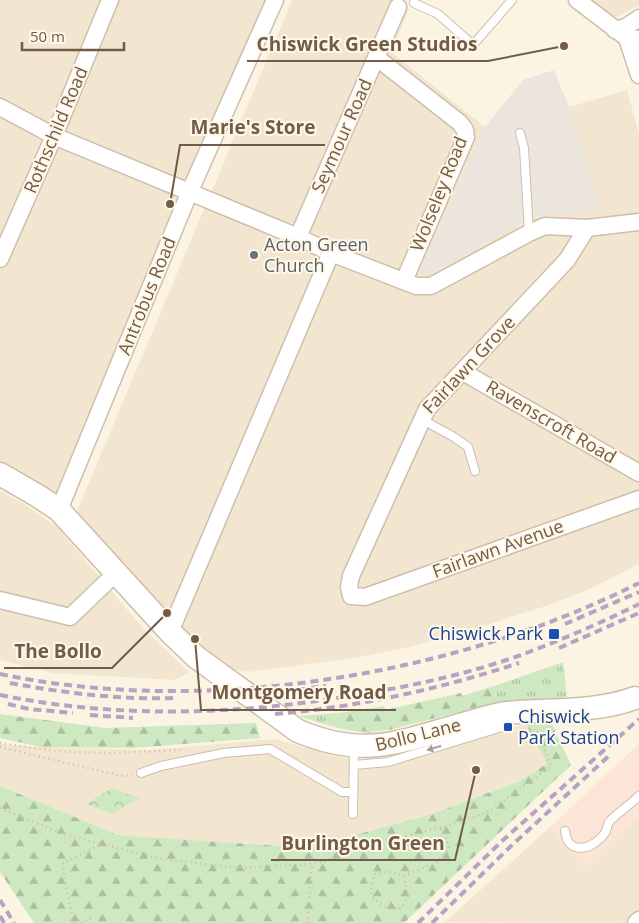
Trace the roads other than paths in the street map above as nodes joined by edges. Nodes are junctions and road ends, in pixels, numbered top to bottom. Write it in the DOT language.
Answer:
graph roads {
  1 [pos="110,0"];
  2 [pos="274,0"];
  3 [pos="512,0"];
  4 [pos="578,0"];
  5 [pos="406,5"];
  6 [pos="639,18"];
  7 [pos="627,35"];
  8 [pos="376,58"];
  9 [pos="639,75"];
  10 [pos="0,107"];
  11 [pos="520,133"];
  12 [pos="54,136"];
  13 [pos="190,192"];
  14 [pos="639,222"];
  15 [pos="587,228"];
  16 [pos="529,232"];
  17 [pos="298,236"];
  18 [pos="331,253"];
  19 [pos="1,254"];
  20 [pos="404,281"];
  21 [pos="462,372"];
  22 [pos="421,419"];
  23 [pos="475,471"];
  24 [pos="639,473"];
  25 [pos="0,474"];
  26 [pos="639,499"];
  27 [pos="59,510"];
  28 [pos="116,573"];
  29 [pos="357,597"];
  30 [pos="0,600"];
  31 [pos="170,632"];
  32 [pos="638,699"];
  33 [pos="354,756"];
  34 [pos="141,773"];
  35 [pos="353,792"];
  36 [pos="639,796"];
  37 [pos="353,814"];
  38 [pos="565,831"];
  39 [pos="639,920"];
  40 [pos="636,923"];
  1 -- 12 [label="street, Rothschild Road"];
  2 -- 13 [label="street, Antrobus Road"];
  3 -- 5 [label="lane"];
  4 -- 7 [label="street"];
  5 -- 8 [label="street, Seymour Road"];
  6 -- 7 [label="street"];
  7 -- 9 [label="street"];
  8 -- 17 [label="street, Seymour Road"];
  8 -- 20 [label="street, Wolseley Road"];
  10 -- 12 [label="street"];
  11 -- 16 [label="lane"];
  12 -- 13 [label="street"];
  12 -- 19 [label="street, Rothschild Road"];
  13 -- 17 [label="street"];
  13 -- 27 [label="street, Antrobus Road"];
  14 -- 15 [label="street"];
  15 -- 16 [label="street"];
  15 -- 21 [label="street, Fairlawn Grove"];
  16 -- 20 [label="street"];
  17 -- 18 [label="street"];
  18 -- 20 [label="street"];
  18 -- 31 [label="street"];
  21 -- 22 [label="street, Fairlawn Grove"];
  21 -- 24 [label="street, Ravenscroft Road"];
  22 -- 23 [label="lane"];
  22 -- 29 [label="street, Fairlawn Grove"];
  25 -- 27 [label="street, Bollo Lane"];
  26 -- 29 [label="street, Fairlawn Avenue"];
  27 -- 28 [label="street, Bollo Lane"];
  28 -- 30 [label="street"];
  28 -- 31 [label="street, Bollo Lane"];
  31 -- 33 [label="street, Bollo Lane"];
  32 -- 33 [label="street, Bollo Lane"];
  33 -- 35 [label="lane"];
  34 -- 35 [label="lane"];
  35 -- 37 [label="lane"];
  36 -- 38 [label="lane"];
  39 -- 40 [label="street"];
}
